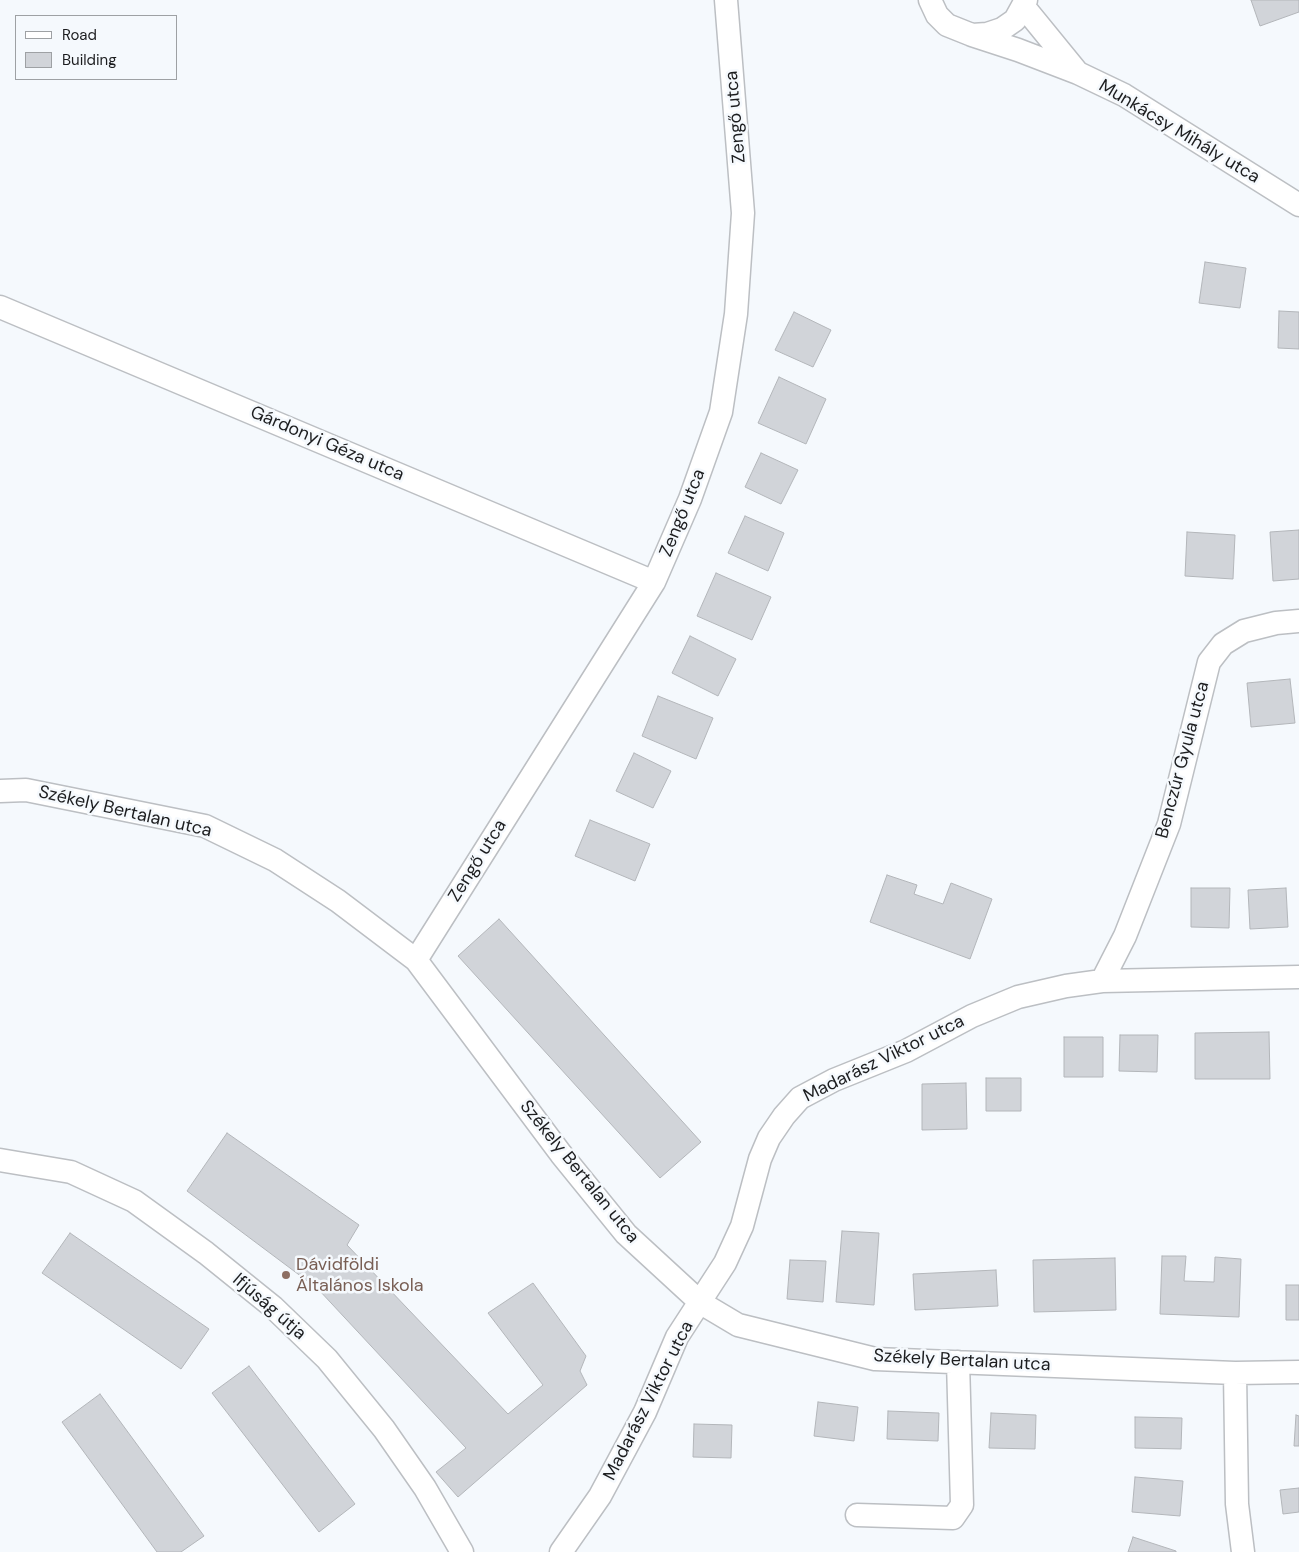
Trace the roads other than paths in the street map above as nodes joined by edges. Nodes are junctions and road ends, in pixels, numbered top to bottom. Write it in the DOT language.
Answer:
graph roads {
  1 [pos="726,0"];
  2 [pos="930,0"];
  3 [pos="1025,4"];
  4 [pos="972,35"];
  5 [pos="1078,73"];
  6 [pos="1299,205"];
  7 [pos="0,307"];
  8 [pos="654,582"];
  9 [pos="1299,621"];
  10 [pos="0,791"];
  11 [pos="416,960"];
  12 [pos="1299,977"];
  13 [pos="1102,981"];
  14 [pos="0,1160"];
  15 [pos="701,1302"];
  16 [pos="958,1362"];
  17 [pos="1299,1372"];
  18 [pos="1235,1373"];
  19 [pos="858,1515"];
  20 [pos="462,1552"];
  21 [pos="561,1552"];
  22 [pos="1243,1552"];
  1 -- 8 [label="street, Zengő utca"];
  2 -- 4 [label="street, Munkácsy Mihály utca"];
  3 -- 4 [label="street"];
  3 -- 5 [label="street"];
  4 -- 5 [label="street, Munkácsy Mihály utca"];
  5 -- 6 [label="street, Munkácsy Mihály utca"];
  7 -- 8 [label="street, Gárdonyi Géza utca"];
  8 -- 11 [label="street, Zengő utca"];
  9 -- 13 [label="street, Benczúr Gyula utca"];
  10 -- 11 [label="street, Székely Bertalan utca"];
  11 -- 15 [label="street, Székely Bertalan utca"];
  12 -- 13 [label="street, Madarász Viktor utca"];
  13 -- 15 [label="street, Madarász Viktor utca"];
  14 -- 20 [label="street, Ifjúság útja"];
  15 -- 16 [label="street, Székely Bertalan utca"];
  15 -- 21 [label="street, Madarász Viktor utca"];
  16 -- 18 [label="street, Székely Bertalan utca"];
  16 -- 19 [label="street"];
  17 -- 18 [label="street, Székely Bertalan utca"];
  18 -- 22 [label="street"];
}
